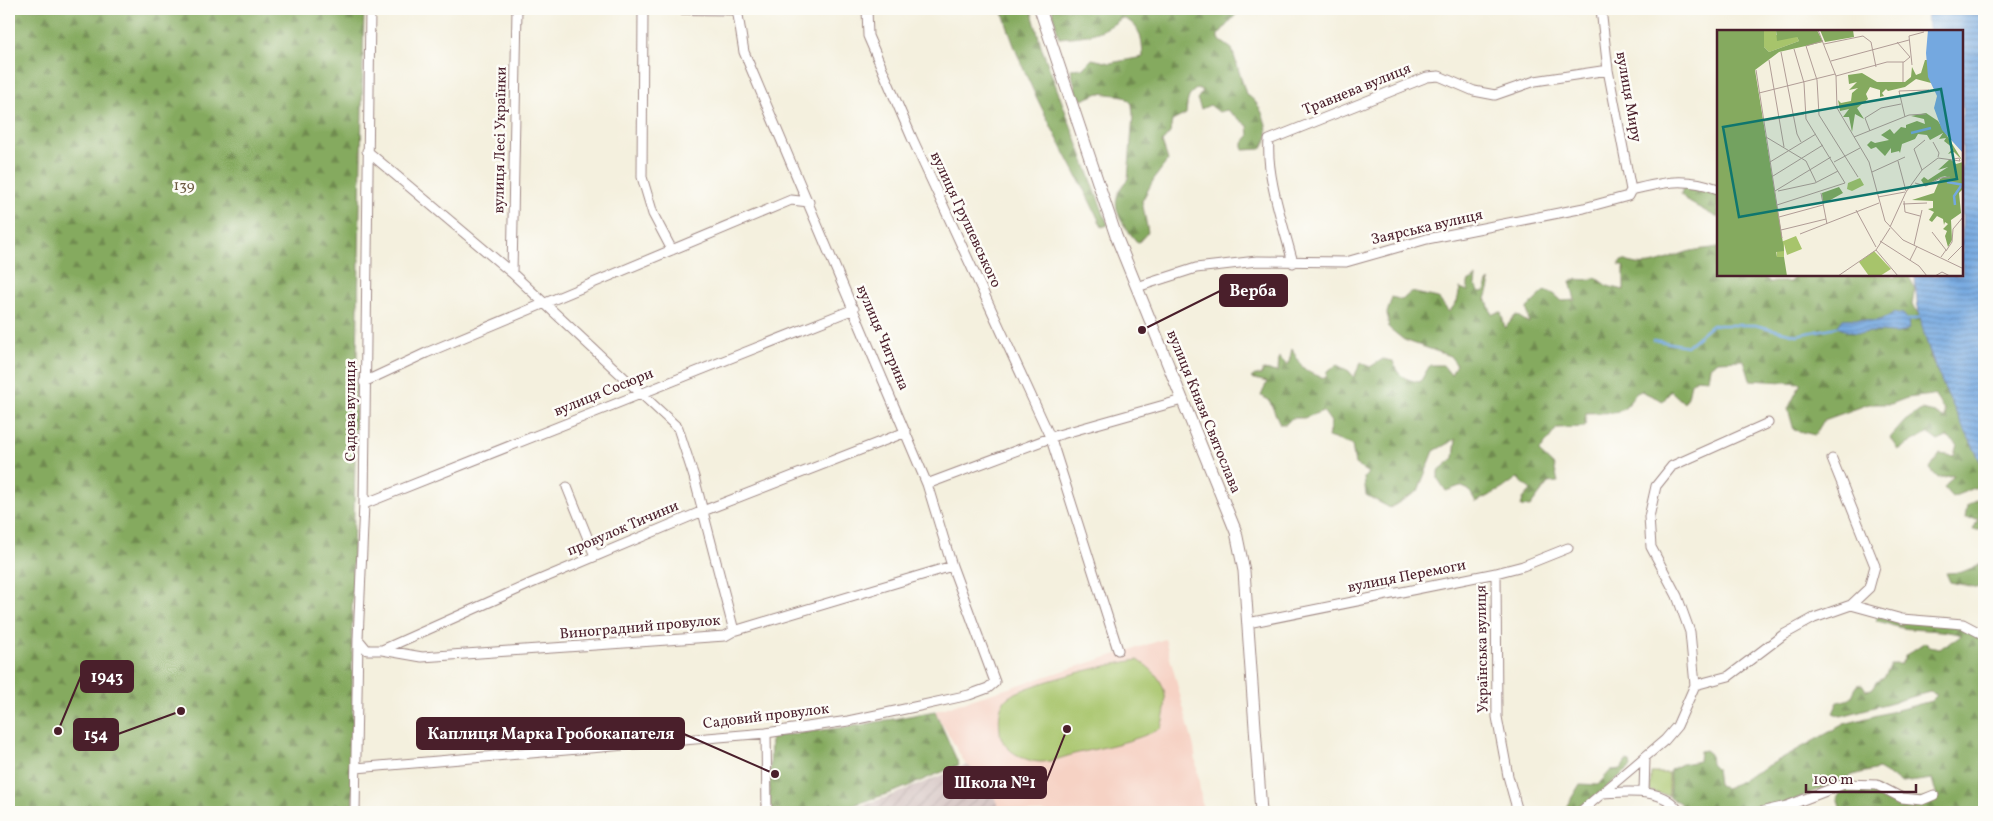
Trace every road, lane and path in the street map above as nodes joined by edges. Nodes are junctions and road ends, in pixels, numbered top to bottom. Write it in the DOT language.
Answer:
graph roads {
  1 [pos="370,9"];
  2 [pos="517,9"];
  3 [pos="632,9"];
  4 [pos="643,9"];
  5 [pos="737,9"];
  6 [pos="866,9"];
  7 [pos="1040,9"];
  8 [pos="1601,9"];
  9 [pos="1608,70"];
  10 [pos="367,151"];
  11 [pos="1717,189"];
  12 [pos="1631,190"];
  13 [pos="809,202"];
  14 [pos="672,250"];
  15 [pos="1293,263"];
  16 [pos="512,273"];
  17 [pos="1137,287"];
  18 [pos="546,304"];
  19 [pos="854,309"];
  20 [pos="364,382"];
  21 [pos="640,393"];
  22 [pos="1182,400"];
  23 [pos="1768,423"];
  24 [pos="906,432"];
  25 [pos="1051,439"];
  26 [pos="1832,459"];
  27 [pos="928,484"];
  28 [pos="567,487"];
  29 [pos="364,504"];
  30 [pos="703,511"];
  31 [pos="1568,548"];
  32 [pos="595,556"];
  33 [pos="952,566"];
  34 [pos="1496,573"];
  35 [pos="1851,605"];
  36 [pos="1248,623"];
  37 [pos="734,631"];
  38 [pos="1984,635"];
  39 [pos="358,639"];
  40 [pos="382,650"];
  41 [pos="1118,650"];
  42 [pos="995,682"];
  43 [pos="1695,685"];
  44 [pos="766,733"];
  45 [pos="1645,758"];
  46 [pos="356,768"];
  47 [pos="1644,792"];
  48 [pos="1604,793"];
  49 [pos="1934,795"];
  50 [pos="355,812"];
  51 [pos="767,812"];
  52 [pos="1261,812"];
  53 [pos="1518,812"];
  54 [pos="1580,812"];
  55 [pos="1679,812"];
  56 [pos="1760,812"];
  1 -- 10 [label="street, Садова вулиця"];
  2 -- 16 [label="street, вулиця Лесі Українки"];
  3 -- 4 [label="street"];
  4 -- 5 [label="street"];
  4 -- 14 [label="street"];
  5 -- 13 [label="street, вулиця Чигрина"];
  6 -- 25 [label="street, вулиця Грушевського"];
  7 -- 17 [label="main road, вулиця Князя Святослава"];
  8 -- 9 [label="street, вулиця Миру"];
  9 -- 12 [label="street, вулиця Миру"];
  9 -- 15 [label="street, Травнева вулиця"];
  10 -- 16 [label="street"];
  10 -- 20 [label="street, Садова вулиця"];
  11 -- 12 [label="street, Заярська вулиця"];
  12 -- 15 [label="street, Заярська вулиця"];
  13 -- 14 [label="street"];
  13 -- 19 [label="street, вулиця Чигрина"];
  14 -- 18 [label="street"];
  15 -- 17 [label="street, Заярська вулиця"];
  16 -- 18 [label="street"];
  17 -- 22 [label="main road, вулиця Князя Святослава"];
  18 -- 20 [label="street"];
  18 -- 21 [label="street"];
  19 -- 21 [label="street, вулиця Сосюри"];
  19 -- 24 [label="street, вулиця Чигрина"];
  20 -- 29 [label="street, Садова вулиця"];
  21 -- 29 [label="street, вулиця Сосюри"];
  21 -- 30 [label="street"];
  22 -- 25 [label="street"];
  22 -- 36 [label="main road, вулиця Князя Святослава"];
  23 -- 43 [label="street"];
  24 -- 27 [label="street, вулиця Чигрина"];
  24 -- 30 [label="street, провулок Тичини"];
  25 -- 27 [label="street"];
  25 -- 41 [label="street, вулиця Грушевського"];
  26 -- 35 [label="street"];
  27 -- 33 [label="street, вулиця Чигрина"];
  28 -- 32 [label="street"];
  29 -- 39 [label="street, Садова вулиця"];
  30 -- 32 [label="street, провулок Тичини"];
  30 -- 37 [label="street"];
  31 -- 34 [label="street, вулиця Перемоги"];
  32 -- 40 [label="street, провулок Тичини"];
  33 -- 37 [label="street, Виноградний провулок"];
  33 -- 42 [label="street, вулиця Чигрина"];
  34 -- 36 [label="street, вулиця Перемоги"];
  34 -- 53 [label="street, Українська вулиця"];
  35 -- 38 [label="street"];
  35 -- 43 [label="street"];
  36 -- 52 [label="main road, вулиця Князя Святослава"];
  37 -- 40 [label="street, Виноградний провулок"];
  39 -- 40 [label="street"];
  39 -- 46 [label="street, Садова вулиця"];
  42 -- 44 [label="street, Садовий провулок"];
  43 -- 45 [label="street"];
  44 -- 46 [label="street, Садовий провулок"];
  44 -- 51 [label="street"];
  45 -- 47 [label="street"];
  45 -- 48 [label="street"];
  46 -- 50 [label="street, Садова вулиця"];
  47 -- 48 [label="street"];
  47 -- 55 [label="street"];
  48 -- 54 [label="street"];
  49 -- 56 [label="street"];
}
